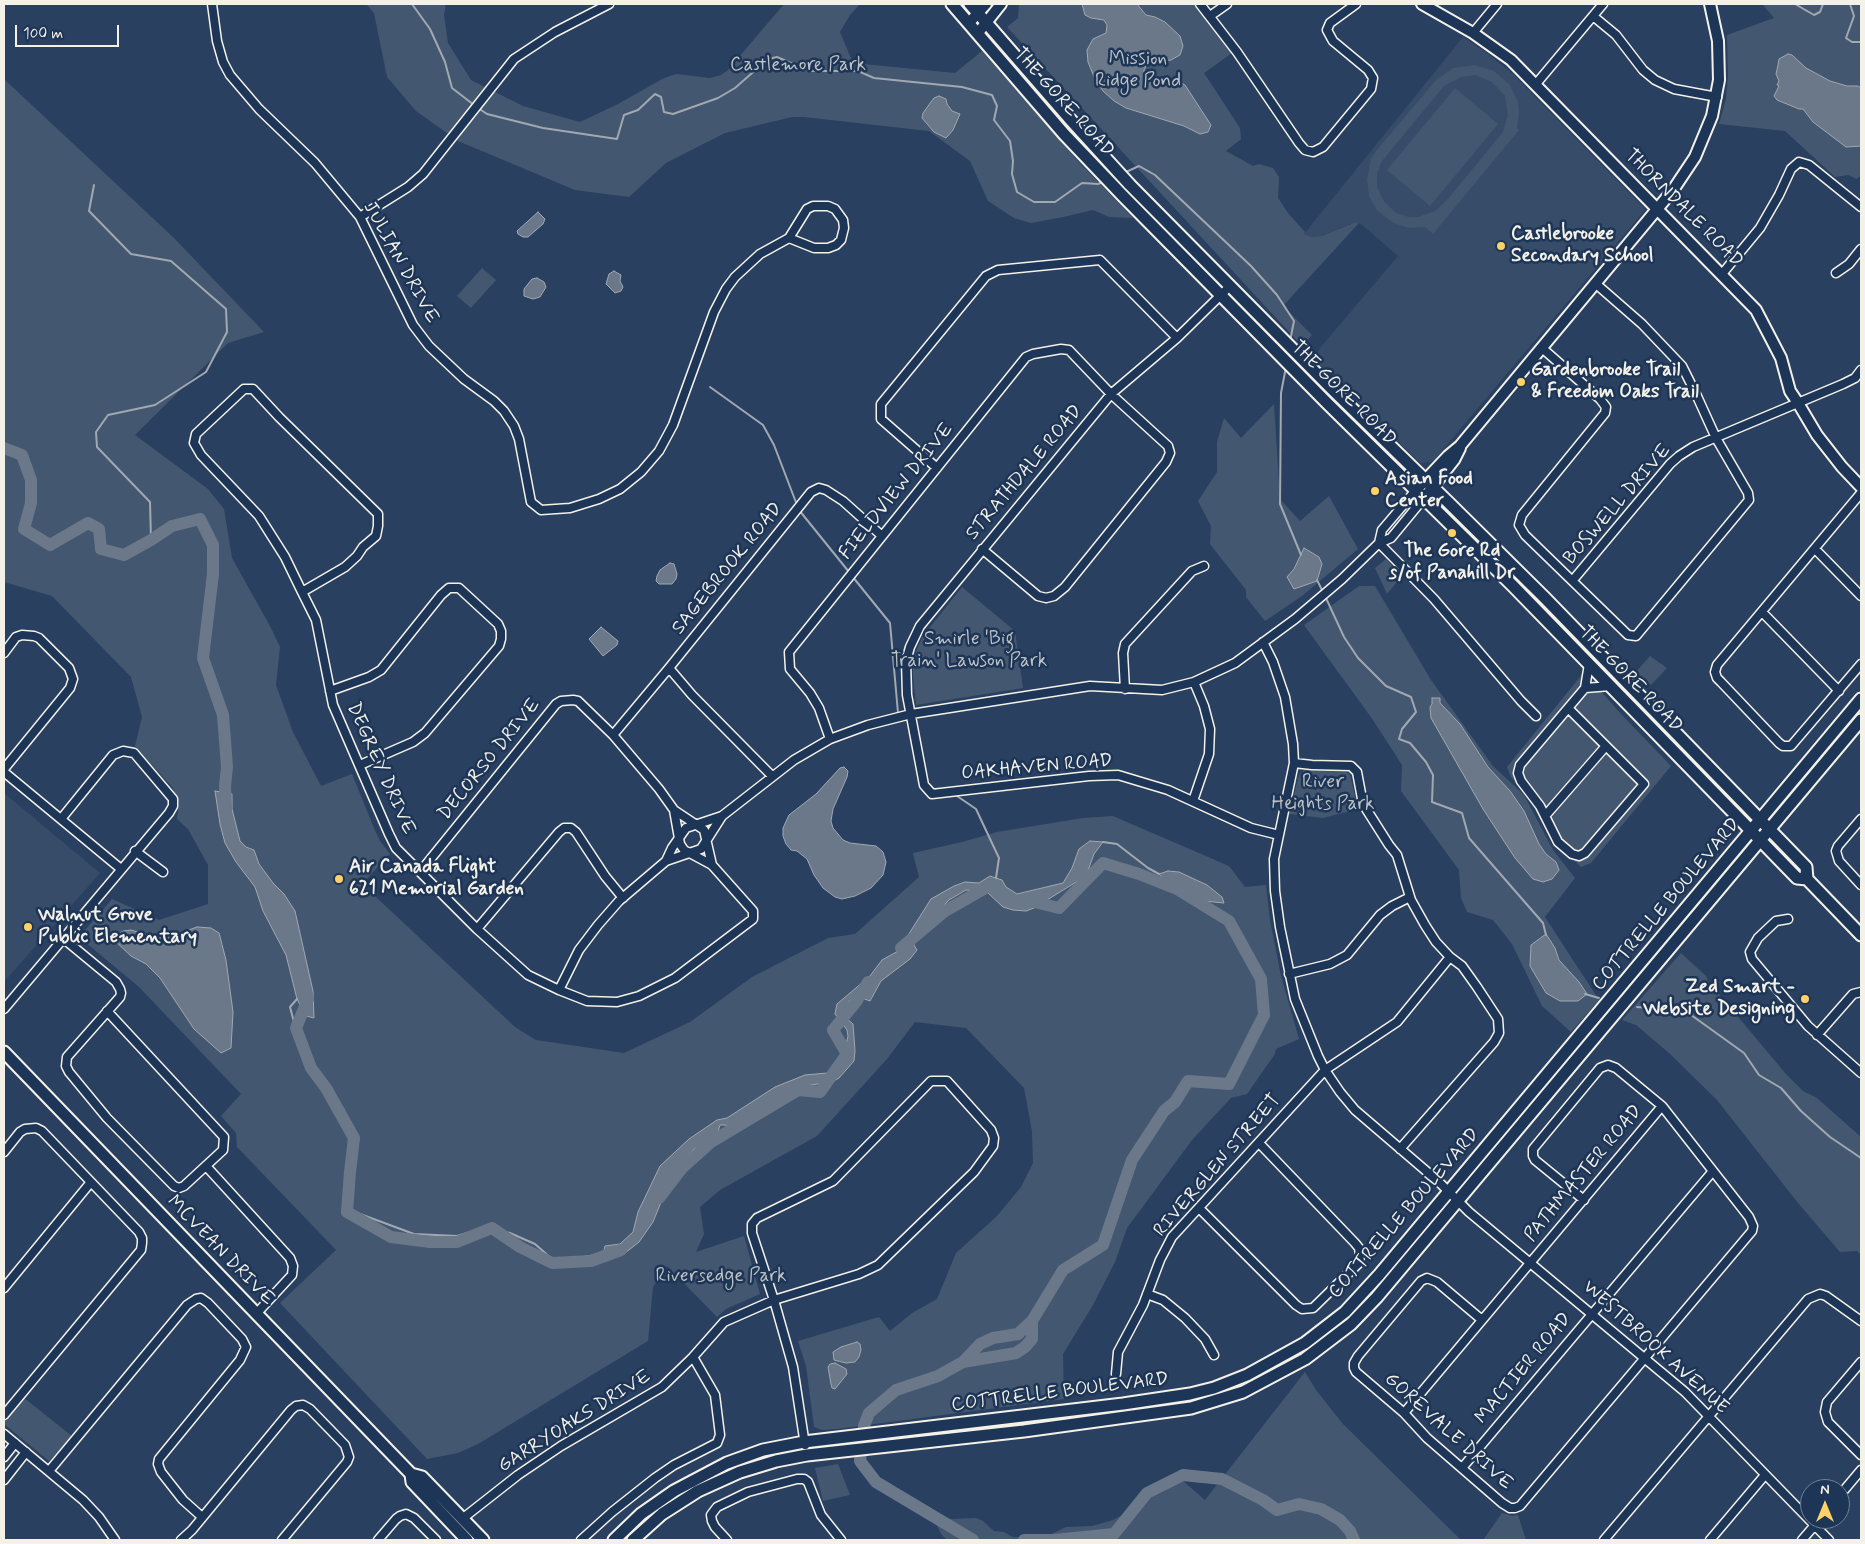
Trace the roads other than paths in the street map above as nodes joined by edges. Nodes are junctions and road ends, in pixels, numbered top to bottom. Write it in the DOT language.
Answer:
graph roads {
  1 [pos="212,4"];
  2 [pos="609,4"];
  3 [pos="952,4"];
  4 [pos="970,4"];
  5 [pos="1001,4"];
  6 [pos="1200,4"];
  7 [pos="1227,4"];
  8 [pos="1356,4"];
  9 [pos="1422,4"];
  10 [pos="1497,4"];
  11 [pos="1603,4"];
  12 [pos="1710,4"];
  13 [pos="982,8"];
  14 [pos="1210,16"];
  15 [pos="1593,16"];
  16 [pos="986,22"];
  17 [pos="969,24"];
  18 [pos="978,33"];
  19 [pos="1473,33"];
  20 [pos="1536,84"];
  21 [pos="1717,97"];
  22 [pos="1861,207"];
  23 [pos="1658,209"];
  24 [pos="360,217"];
  25 [pos="789,238"];
  26 [pos="1861,249"];
  27 [pos="1836,273"];
  28 [pos="1722,274"];
  29 [pos="1595,284"];
  30 [pos="1230,286"];
  31 [pos="1220,296"];
  32 [pos="1177,338"];
  33 [pos="1542,348"];
  34 [pos="1861,370"];
  35 [pos="1111,394"];
  36 [pos="1798,403"];
  37 [pos="1716,438"];
  38 [pos="937,468"];
  39 [pos="1429,484"];
  40 [pos="1861,487"];
  41 [pos="1861,493"];
  42 [pos="1420,494"];
  43 [pos="882,536"];
  44 [pos="1379,543"];
  45 [pos="1815,548"];
  46 [pos="982,549"];
  47 [pos="1204,566"];
  48 [pos="1523,576"];
  49 [pos="1573,580"];
  50 [pos="1513,586"];
  51 [pos="302,592"];
  52 [pos="1861,596"];
  53 [pos="1762,612"];
  54 [pos="1263,642"];
  55 [pos="4,653"];
  56 [pos="1589,664"];
  57 [pos="1861,664"];
  58 [pos="668,668"];
  59 [pos="1619,675"];
  60 [pos="1194,682"];
  61 [pos="1610,685"];
  62 [pos="1585,688"];
  63 [pos="1125,689"];
  64 [pos="330,691"];
  65 [pos="1839,691"];
  66 [pos="1861,699"];
  67 [pos="1569,709"];
  68 [pos="911,714"];
  69 [pos="1536,716"];
  70 [pos="1861,720"];
  71 [pos="613,735"];
  72 [pos="830,738"];
  73 [pos="1606,746"];
  74 [pos="1294,763"];
  75 [pos="360,765"];
  76 [pos="4,770"];
  77 [pos="772,776"];
  78 [pos="1193,801"];
  79 [pos="674,810"];
  80 [pos="722,816"];
  81 [pos="1546,816"];
  82 [pos="61,819"];
  83 [pos="1861,819"];
  84 [pos="1760,820"];
  85 [pos="695,825"];
  86 [pos="1752,830"];
  87 [pos="1770,830"];
  88 [pos="1279,835"];
  89 [pos="680,836"];
  90 [pos="1761,840"];
  91 [pos="706,842"];
  92 [pos="135,851"];
  93 [pos="690,852"];
  94 [pos="666,861"];
  95 [pos="712,865"];
  96 [pos="121,869"];
  97 [pos="163,872"];
  98 [pos="420,872"];
  99 [pos="1807,880"];
  100 [pos="1861,885"];
  101 [pos="1410,897"];
  102 [pos="624,898"];
  103 [pos="1788,919"];
  104 [pos="477,929"];
  105 [pos="1861,934"];
  106 [pos="64,939"];
  107 [pos="1450,957"];
  108 [pos="1290,974"];
  109 [pos="559,990"];
  110 [pos="1861,992"];
  111 [pos="4,1009"];
  112 [pos="107,1011"];
  113 [pos="1817,1035"];
  114 [pos="4,1052"];
  115 [pos="1326,1070"];
  116 [pos="1861,1073"];
  117 [pos="1662,1106"];
  118 [pos="1259,1143"];
  119 [pos="1400,1149"];
  120 [pos="4,1152"];
  121 [pos="206,1166"];
  122 [pos="1713,1171"];
  123 [pos="91,1182"];
  124 [pos="1449,1192"];
  125 [pos="1584,1200"];
  126 [pos="1458,1201"];
  127 [pos="1199,1208"];
  128 [pos="1531,1262"];
  129 [pos="4,1288"];
  130 [pos="1147,1294"];
  131 [pos="774,1300"];
  132 [pos="1592,1313"];
  133 [pos="256,1314"];
  134 [pos="1482,1320"];
  135 [pos="1861,1321"];
  136 [pos="1214,1355"];
  137 [pos="693,1357"];
  138 [pos="1645,1358"];
  139 [pos="1861,1362"];
  140 [pos="1116,1374"];
  141 [pos="1404,1413"];
  142 [pos="4,1415"];
  143 [pos="1709,1416"];
  144 [pos="4,1434"];
  145 [pos="804,1442"];
  146 [pos="15,1443"];
  147 [pos="26,1452"];
  148 [pos="807,1455"];
  149 [pos="1861,1455"];
  150 [pos="4,1457"];
  151 [pos="1462,1468"];
  152 [pos="1861,1470"];
  153 [pos="49,1471"];
  154 [pos="411,1474"];
  155 [pos="1765,1475"];
  156 [pos="4,1480"];
  157 [pos="1850,1483"];
  158 [pos="1800,1507"];
  159 [pos="202,1517"];
  160 [pos="462,1519"];
  161 [pos="1811,1529"];
  162 [pos="1822,1529"];
  163 [pos="115,1540"];
  164 [pos="181,1540"];
  165 [pos="282,1540"];
  166 [pos="378,1540"];
  167 [pos="436,1540"];
  168 [pos="467,1540"];
  169 [pos="483,1540"];
  170 [pos="581,1540"];
  171 [pos="614,1540"];
  172 [pos="632,1540"];
  173 [pos="727,1540"];
  174 [pos="841,1540"];
  175 [pos="1604,1540"];
  176 [pos="1710,1540"];
  177 [pos="1802,1540"];
  178 [pos="1829,1540"];
  1 -- 24 [label="street, JULIAN DRIVE"];
  2 -- 24 [label="street"];
  3 -- 17 [label="main road, THE GORE ROAD"];
  4 -- 13 [label="main road, THE GORE ROAD"];
  5 -- 16 [label="street"];
  6 -- 14 [label="street"];
  7 -- 14 [label="street"];
  8 -- 14 [label="street"];
  9 -- 19 [label="street, THORNDALE ROAD"];
  10 -- 19 [label="street"];
  11 -- 15 [label="street"];
  12 -- 21 [label="street"];
  13 -- 16 [label="main road, THE GORE ROAD"];
  13 -- 17 [label="street"];
  15 -- 20 [label="street"];
  15 -- 21 [label="street"];
  16 -- 18 [label="street"];
  16 -- 30 [label="main road, THE GORE ROAD"];
  17 -- 18 [label="main road, THE GORE ROAD"];
  18 -- 31 [label="main road, THE GORE ROAD"];
  19 -- 20 [label="street, THORNDALE ROAD"];
  20 -- 23 [label="street, THORNDALE ROAD"];
  21 -- 23 [label="street"];
  22 -- 28 [label="street"];
  23 -- 28 [label="street, THORNDALE ROAD"];
  23 -- 29 [label="street"];
  24 -- 25 [label="street, JULIAN DRIVE"];
  25 -- 25 [label="street"];
  26 -- 27 [label="street"];
  28 -- 36 [label="street, THORNDALE ROAD"];
  29 -- 33 [label="street"];
  29 -- 37 [label="street"];
  30 -- 31 [label="street, STRATHDALE ROAD"];
  30 -- 39 [label="main road, THE GORE ROAD"];
  31 -- 32 [label="street, STRATHDALE ROAD"];
  31 -- 42 [label="main road, THE GORE ROAD"];
  32 -- 35 [label="street, STRATHDALE ROAD"];
  32 -- 38 [label="street"];
  33 -- 39 [label="street"];
  33 -- 49 [label="street"];
  34 -- 36 [label="street, BOSWELL DRIVE"];
  35 -- 38 [label="street, FIELDVIEW DRIVE"];
  35 -- 46 [label="street, STRATHDALE ROAD"];
  35 -- 46 [label="street"];
  36 -- 37 [label="street, BOSWELL DRIVE"];
  36 -- 40 [label="street, THORNDALE ROAD"];
  37 -- 49 [label="street, BOSWELL DRIVE"];
  37 -- 49 [label="street"];
  38 -- 43 [label="street, FIELDVIEW DRIVE"];
  39 -- 42 [label="street"];
  39 -- 48 [label="main road, THE GORE ROAD"];
  41 -- 45 [label="street"];
  42 -- 44 [label="street"];
  42 -- 44 [label="street"];
  42 -- 50 [label="main road, THE GORE ROAD"];
  43 -- 58 [label="street, SAGEBROOK ROAD"];
  43 -- 72 [label="street, FIELDVIEW DRIVE"];
  44 -- 54 [label="street"];
  44 -- 69 [label="street"];
  45 -- 52 [label="street"];
  45 -- 53 [label="street"];
  46 -- 68 [label="street, STRATHDALE ROAD"];
  47 -- 63 [label="street"];
  48 -- 50 [label="main road"];
  48 -- 59 [label="main road, THE GORE ROAD"];
  50 -- 56 [label="main road, THE GORE ROAD"];
  51 -- 51 [label="street, DEGREY DRIVE"];
  51 -- 64 [label="street, DEGREY DRIVE"];
  53 -- 65 [label="street"];
  53 -- 65 [label="street"];
  54 -- 60 [label="street"];
  54 -- 74 [label="street, WESTBROOK AVENUE"];
  55 -- 76 [label="street"];
  56 -- 61 [label="main road, THE GORE ROAD"];
  56 -- 62 [label="street"];
  57 -- 65 [label="street"];
  58 -- 71 [label="street, SAGEBROOK ROAD"];
  58 -- 77 [label="street"];
  59 -- 61 [label="main road"];
  59 -- 84 [label="main road, THE GORE ROAD"];
  60 -- 63 [label="street"];
  60 -- 78 [label="street"];
  61 -- 62 [label="street"];
  61 -- 86 [label="main road, THE GORE ROAD"];
  62 -- 67 [label="street"];
  63 -- 68 [label="street"];
  64 -- 75 [label="street, DEGREY DRIVE"];
  64 -- 75 [label="street"];
  66 -- 84 [label="main road, COTTRELLE BOULEVARD"];
  67 -- 73 [label="street"];
  67 -- 81 [label="street"];
  68 -- 72 [label="street"];
  68 -- 78 [label="street, OAKHAVEN ROAD"];
  70 -- 87 [label="main road, COTTRELLE BOULEVARD"];
  71 -- 79 [label="street, DECORSO DRIVE"];
  71 -- 98 [label="street, DECORSO DRIVE"];
  72 -- 77 [label="street"];
  73 -- 81 [label="street"];
  73 -- 81 [label="street"];
  74 -- 88 [label="street, WESTBROOK AVENUE"];
  74 -- 101 [label="street"];
  75 -- 98 [label="street, DEGREY DRIVE"];
  76 -- 82 [label="street"];
  77 -- 80 [label="street"];
  78 -- 88 [label="street, OAKHAVEN ROAD"];
  79 -- 85 [label="street"];
  79 -- 89 [label="street, DECORSO DRIVE"];
  80 -- 85 [label="street"];
  80 -- 91 [label="street"];
  82 -- 92 [label="street"];
  82 -- 96 [label="street"];
  83 -- 100 [label="street"];
  84 -- 86 [label="main road, COTTRELLE BOULEVARD"];
  84 -- 87 [label="main road, THE GORE ROAD"];
  85 -- 89 [label="street"];
  85 -- 91 [label="street"];
  86 -- 90 [label="main road, THE GORE ROAD"];
  86 -- 124 [label="main road, COTTRELLE BOULEVARD"];
  87 -- 90 [label="main road, COTTRELLE BOULEVARD"];
  87 -- 99 [label="main road, THE GORE ROAD"];
  88 -- 108 [label="street, WESTBROOK AVENUE"];
  89 -- 93 [label="street"];
  89 -- 94 [label="street"];
  90 -- 99 [label="main road, THE GORE ROAD"];
  90 -- 126 [label="main road, COTTRELLE BOULEVARD"];
  91 -- 93 [label="street"];
  91 -- 95 [label="street, DEGREY DRIVE"];
  92 -- 96 [label="street"];
  92 -- 97 [label="street"];
  93 -- 94 [label="street"];
  93 -- 95 [label="street, DEGREY DRIVE"];
  94 -- 102 [label="street"];
  95 -- 109 [label="street, DEGREY DRIVE"];
  96 -- 106 [label="street"];
  98 -- 104 [label="street, DEGREY DRIVE"];
  99 -- 105 [label="main road, THE GORE ROAD"];
  101 -- 107 [label="street"];
  101 -- 108 [label="street"];
  102 -- 104 [label="street"];
  102 -- 109 [label="street"];
  103 -- 113 [label="street"];
  104 -- 109 [label="street, DEGREY DRIVE"];
  106 -- 111 [label="street"];
  106 -- 112 [label="street"];
  107 -- 115 [label="street, RIVERGLEN STREET"];
  107 -- 119 [label="street"];
  108 -- 115 [label="street, WESTBROOK AVENUE"];
  110 -- 113 [label="street"];
  112 -- 121 [label="street"];
  112 -- 121 [label="street"];
  113 -- 116 [label="street"];
  114 -- 133 [label="main road, MCVEAN DRIVE"];
  115 -- 118 [label="street, RIVERGLEN STREET"];
  115 -- 119 [label="street, WESTBROOK AVENUE"];
  117 -- 122 [label="street"];
  117 -- 125 [label="street, PATHMASTER ROAD"];
  117 -- 125 [label="street"];
  118 -- 127 [label="street, RIVERGLEN STREET"];
  118 -- 127 [label="street"];
  119 -- 124 [label="street, WESTBROOK AVENUE"];
  120 -- 123 [label="street"];
  121 -- 133 [label="street"];
  122 -- 132 [label="street, MACTIER ROAD"];
  122 -- 138 [label="street, GOREVALE DRIVE"];
  123 -- 129 [label="street"];
  123 -- 142 [label="street"];
  124 -- 126 [label="street, WESTBROOK AVENUE"];
  124 -- 145 [label="main road, COTTRELLE BOULEVARD"];
  125 -- 128 [label="street, PATHMASTER ROAD"];
  126 -- 128 [label="street, WESTBROOK AVENUE"];
  126 -- 148 [label="main road, COTTRELLE BOULEVARD"];
  127 -- 130 [label="street, RIVERGLEN STREET"];
  128 -- 132 [label="street, WESTBROOK AVENUE"];
  128 -- 134 [label="street, PATHMASTER ROAD"];
  130 -- 136 [label="street"];
  130 -- 140 [label="street, RIVERGLEN STREET"];
  131 -- 131 [label="street, GARRYOAKS DRIVE"];
  131 -- 137 [label="street, GARRYOAKS DRIVE"];
  131 -- 145 [label="street"];
  132 -- 138 [label="street, WESTBROOK AVENUE"];
  132 -- 151 [label="street, MACTIER ROAD"];
  133 -- 154 [label="main road, MCVEAN DRIVE"];
  134 -- 141 [label="street, PATHMASTER ROAD"];
  134 -- 141 [label="street, GOREVALE DRIVE"];
  135 -- 143 [label="street"];
  137 -- 160 [label="street, GARRYOAKS DRIVE"];
  137 -- 170 [label="street"];
  138 -- 143 [label="street, WESTBROOK AVENUE"];
  138 -- 151 [label="street, GOREVALE DRIVE"];
  139 -- 149 [label="street"];
  141 -- 151 [label="street, GOREVALE DRIVE"];
  143 -- 155 [label="street, WESTBROOK AVENUE"];
  143 -- 175 [label="street"];
  144 -- 146 [label="street"];
  145 -- 148 [label="street"];
  145 -- 171 [label="main road, COTTRELLE BOULEVARD"];
  146 -- 147 [label="street"];
  146 -- 150 [label="street"];
  147 -- 153 [label="street"];
  147 -- 156 [label="street"];
  148 -- 172 [label="main road, COTTRELLE BOULEVARD"];
  152 -- 157 [label="street"];
  153 -- 159 [label="street"];
  153 -- 163 [label="street"];
  154 -- 160 [label="main road, MCVEAN DRIVE"];
  154 -- 168 [label="main road, MCVEAN DRIVE"];
  155 -- 158 [label="street, WESTBROOK AVENUE"];
  155 -- 176 [label="street"];
  159 -- 164 [label="street"];
  159 -- 165 [label="street"];
  160 -- 169 [label="main road, MCVEAN DRIVE"];
  161 -- 177 [label="street"];
  162 -- 178 [label="street, WESTBROOK AVENUE"];
  166 -- 167 [label="street"];
  173 -- 174 [label="street"];
}
